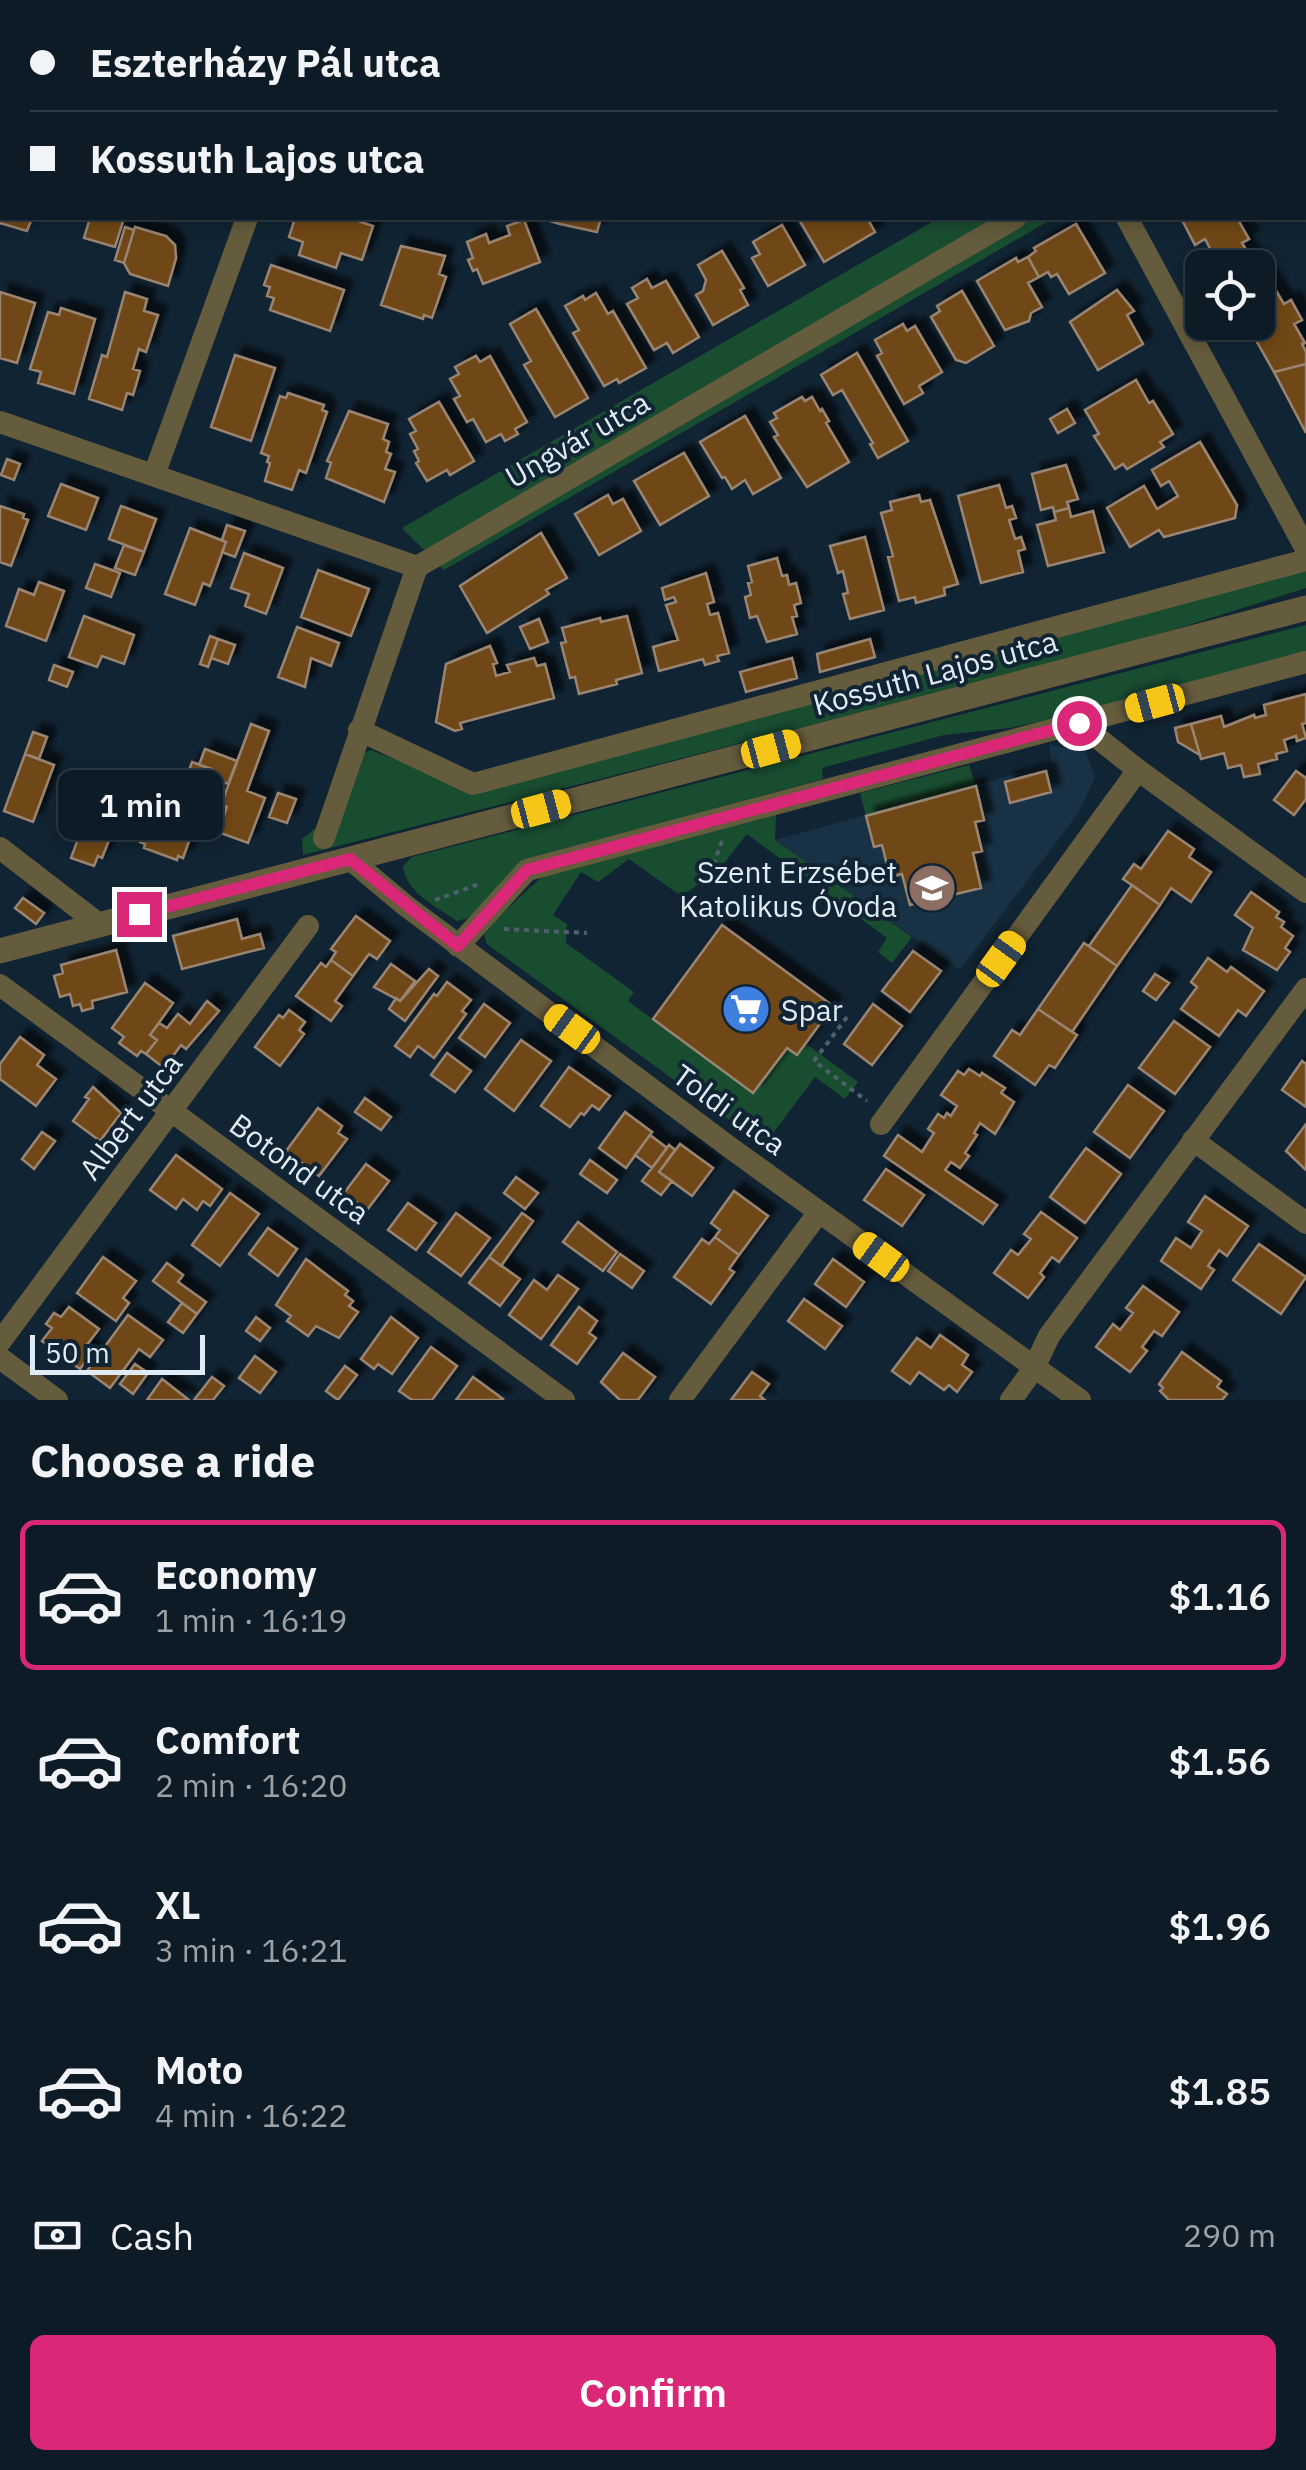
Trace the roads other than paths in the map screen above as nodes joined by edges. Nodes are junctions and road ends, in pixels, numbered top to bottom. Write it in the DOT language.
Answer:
graph roads {
  1 [pos="246,220"];
  2 [pos="1012,220"];
  3 [pos="1127,220"];
  4 [pos="0,422"];
  5 [pos="154,475"];
  6 [pos="1306,549"];
  7 [pos="1306,560"];
  8 [pos="416,567"];
  9 [pos="1306,608"];
  10 [pos="1306,662"];
  11 [pos="1079,723"];
  12 [pos="359,730"];
  13 [pos="1138,770"];
  14 [pos="324,838"];
  15 [pos="0,848"];
  16 [pos="350,859"];
  17 [pos="1306,892"];
  18 [pos="100,925"];
  19 [pos="308,926"];
  20 [pos="458,946"];
  21 [pos="0,951"];
  22 [pos="0,985"];
  23 [pos="1306,989"];
  24 [pos="171,1111"];
  25 [pos="884,1120"];
  26 [pos="1193,1140"];
  27 [pos="819,1212"];
  28 [pos="1306,1223"];
  29 [pos="0,1342"];
  30 [pos="0,1358"];
  31 [pos="1034,1368"];
  32 [pos="57,1400"];
  33 [pos="564,1400"];
  34 [pos="680,1400"];
  35 [pos="1011,1400"];
  36 [pos="1080,1400"];
  1 -- 5 [label="street"];
  2 -- 8 [label="street, Ungvár utca"];
  3 -- 6 [label="street"];
  4 -- 5 [label="street"];
  5 -- 8 [label="street"];
  7 -- 12 [label="street, Kossuth Lajos utca"];
  8 -- 12 [label="street"];
  9 -- 16 [label="street, Kossuth Lajos utca"];
  10 -- 11 [label="street"];
  11 -- 13 [label="street"];
  11 -- 20 [label="street"];
  12 -- 14 [label="street"];
  13 -- 17 [label="street"];
  13 -- 25 [label="street"];
  15 -- 18 [label="street"];
  16 -- 18 [label="street, Kossuth Lajos utca"];
  16 -- 20 [label="street, Toldi utca"];
  18 -- 21 [label="street, Kossuth Lajos utca"];
  19 -- 24 [label="street, Albert utca"];
  20 -- 27 [label="street, Toldi utca"];
  22 -- 24 [label="street, Botond utca"];
  23 -- 26 [label="street"];
  24 -- 29 [label="street, Albert utca"];
  24 -- 33 [label="street, Botond utca"];
  26 -- 28 [label="street"];
  26 -- 31 [label="street"];
  27 -- 31 [label="street, Toldi utca"];
  27 -- 34 [label="street"];
  30 -- 32 [label="street"];
  31 -- 35 [label="street"];
  31 -- 36 [label="street, Toldi utca"];
}
